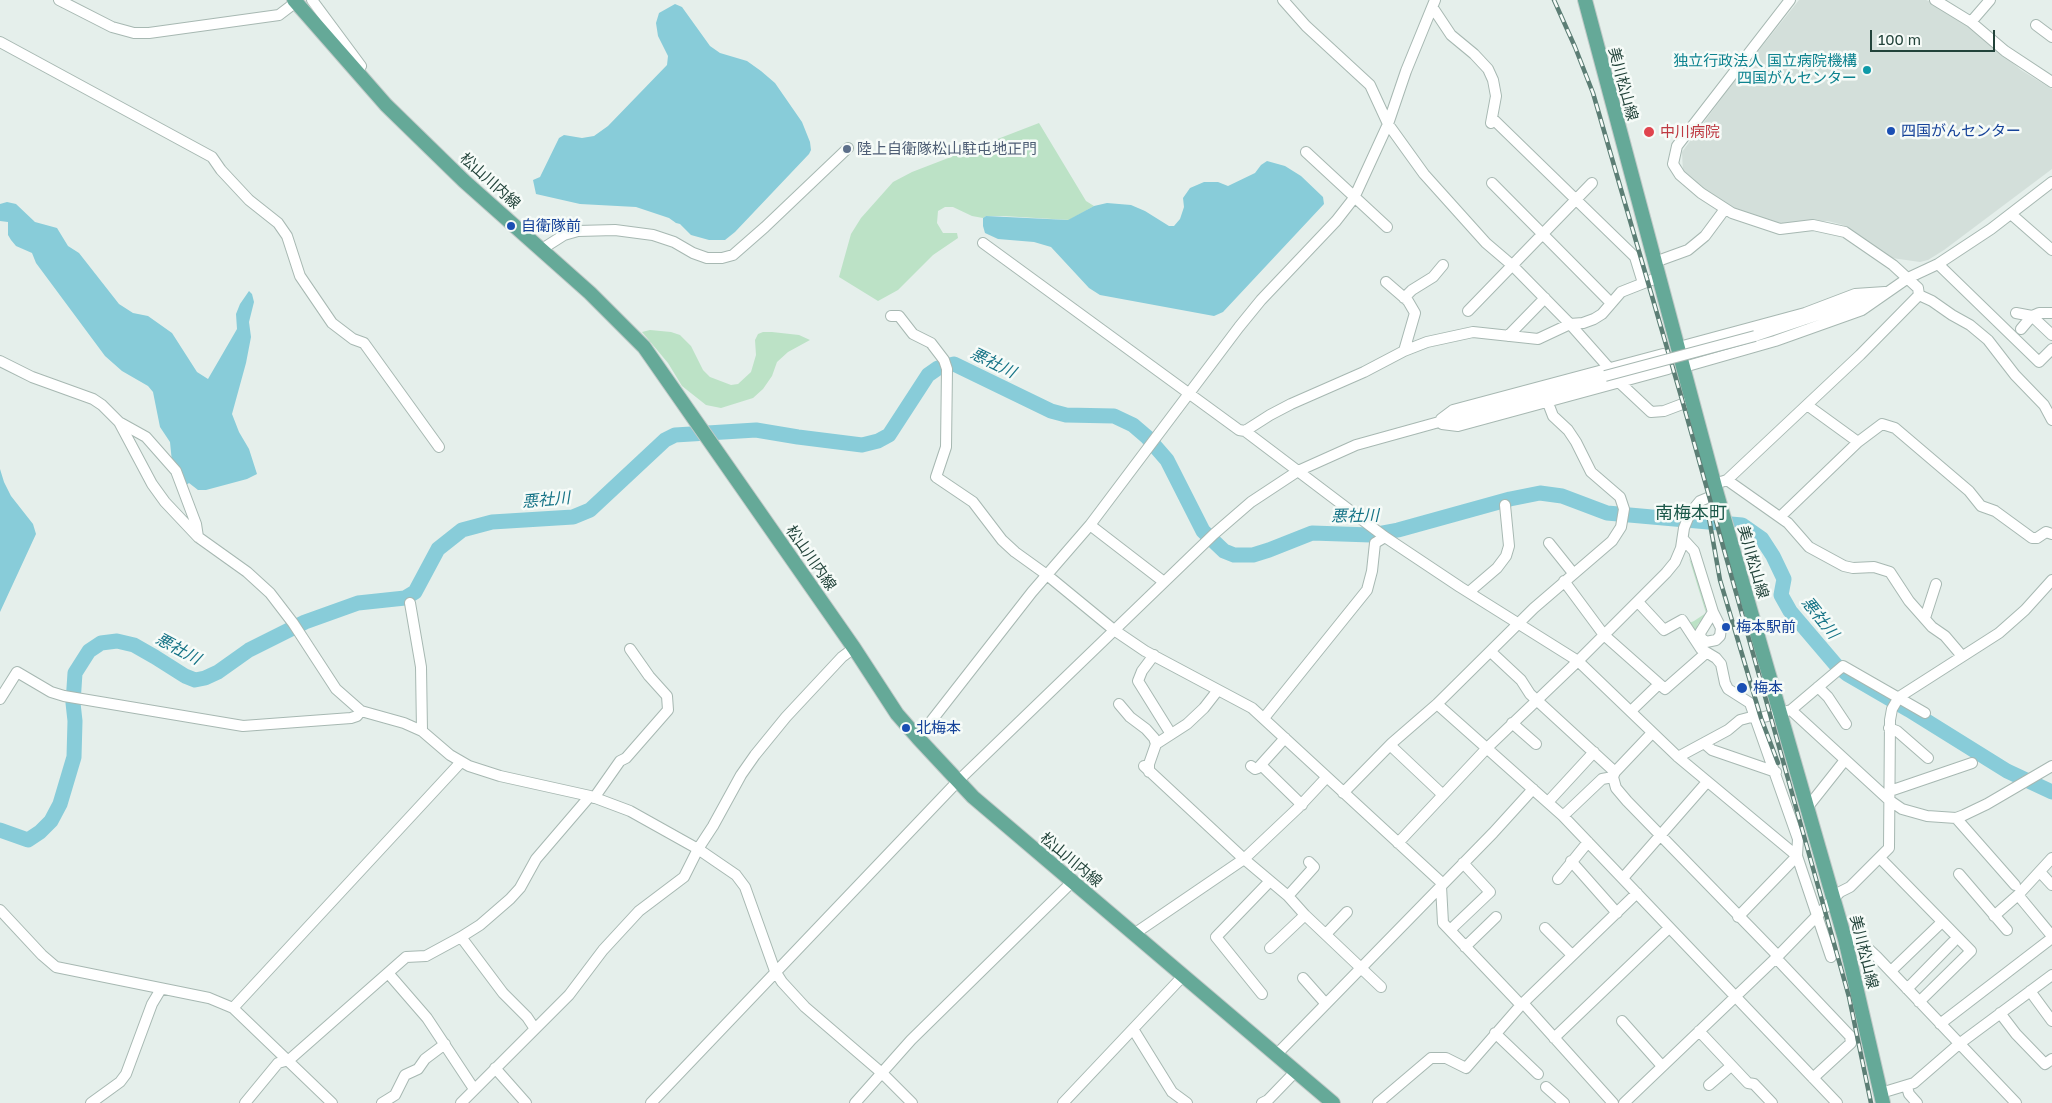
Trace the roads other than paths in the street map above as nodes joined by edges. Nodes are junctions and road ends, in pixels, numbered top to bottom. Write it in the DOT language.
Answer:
graph roads {
  1 [pos="59,0"];
  2 [pos="312,0"];
  3 [pos="1283,0"];
  4 [pos="1585,0"];
  5 [pos="1790,0"];
  6 [pos="1935,0"];
  7 [pos="1990,0"];
  8 [pos="295,1"];
  9 [pos="1948,3"];
  10 [pos="1434,4"];
  11 [pos="1971,22"];
  12 [pos="2036,25"];
  13 [pos="2052,37"];
  14 [pos="0,42"];
  15 [pos="357,72"];
  16 [pos="2052,82"];
  17 [pos="1388,124"];
  18 [pos="848,148"];
  19 [pos="1306,152"];
  20 [pos="2052,182"];
  21 [pos="1492,183"];
  22 [pos="1592,183"];
  23 [pos="1354,198"];
  24 [pos="1576,200"];
  25 [pos="1726,209"];
  26 [pos="2011,214"];
  27 [pos="1387,228"];
  28 [pos="1543,234"];
  29 [pos="983,243"];
  30 [pos="542,249"];
  31 [pos="2052,250"];
  32 [pos="1655,262"];
  33 [pos="1938,264"];
  34 [pos="1443,265"];
  35 [pos="1513,266"];
  36 [pos="1659,277"];
  37 [pos="1908,278"];
  38 [pos="1386,282"];
  39 [pos="1643,283"];
  40 [pos="1886,292"];
  41 [pos="1918,295"];
  42 [pos="1404,298"];
  43 [pos="1545,298"];
  44 [pos="1611,303"];
  45 [pos="1468,311"];
  46 [pos="2016,313"];
  47 [pos="2052,313"];
  48 [pos="891,316"];
  49 [pos="2032,316"];
  50 [pos="1570,324"];
  51 [pos="2020,329"];
  52 [pos="2052,335"];
  53 [pos="1508,336"];
  54 [pos="1679,347"];
  55 [pos="2052,349"];
  56 [pos="1404,351"];
  57 [pos="1663,354"];
  58 [pos="1641,359"];
  59 [pos="0,362"];
  60 [pos="1684,367"];
  61 [pos="1668,370"];
  62 [pos="1607,372"];
  63 [pos="1646,376"];
  64 [pos="1620,383"];
  65 [pos="1189,393"];
  66 [pos="1693,400"];
  67 [pos="1548,403"];
  68 [pos="1808,405"];
  69 [pos="2052,420"];
  70 [pos="119,422"];
  71 [pos="1434,424"];
  72 [pos="1245,432"];
  73 [pos="1858,442"];
  74 [pos="439,448"];
  75 [pos="1298,472"];
  76 [pos="1720,486"];
  77 [pos="1505,505"];
  78 [pos="1780,518"];
  79 [pos="1090,525"];
  80 [pos="1381,534"];
  81 [pos="2052,534"];
  82 [pos="198,537"];
  83 [pos="1683,540"];
  84 [pos="1549,543"];
  85 [pos="1573,574"];
  86 [pos="1047,575"];
  87 [pos="2052,580"];
  88 [pos="1564,581"];
  89 [pos="1164,582"];
  90 [pos="1936,584"];
  91 [pos="1469,592"];
  92 [pos="410,602"];
  93 [pos="1638,602"];
  94 [pos="1713,612"];
  95 [pos="1925,618"];
  96 [pos="1519,624"];
  97 [pos="1114,630"];
  98 [pos="1604,635"];
  99 [pos="854,648"];
  100 [pos="630,649"];
  101 [pos="1491,652"];
  102 [pos="1706,653"];
  103 [pos="1154,655"];
  104 [pos="1962,656"];
  105 [pos="1578,661"];
  106 [pos="1659,684"];
  107 [pos="1818,687"];
  108 [pos="1218,690"];
  109 [pos="1898,698"];
  110 [pos="0,699"];
  111 [pos="1537,700"];
  112 [pos="1119,704"];
  113 [pos="1437,704"];
  114 [pos="361,711"];
  115 [pos="1631,711"];
  116 [pos="1785,712"];
  117 [pos="1925,713"];
  118 [pos="1264,718"];
  119 [pos="1756,718"];
  120 [pos="1512,723"];
  121 [pos="1846,724"];
  122 [pos="1889,728"];
  123 [pos="422,731"];
  124 [pos="1652,733"];
  125 [pos="1171,734"];
  126 [pos="918,738"];
  127 [pos="1285,738"];
  128 [pos="1156,744"];
  129 [pos="1536,744"];
  130 [pos="1704,744"];
  131 [pos="1390,745"];
  132 [pos="1486,748"];
  133 [pos="1594,752"];
  134 [pos="1678,757"];
  135 [pos="1928,758"];
  136 [pos="1845,760"];
  137 [pos="461,762"];
  138 [pos="1972,763"];
  139 [pos="2052,766"];
  140 [pos="1776,772"];
  141 [pos="1614,775"];
  142 [pos="1326,778"];
  143 [pos="958,781"];
  144 [pos="1707,782"];
  145 [pos="1533,789"];
  146 [pos="1343,793"];
  147 [pos="1443,795"];
  148 [pos="1890,796"];
  149 [pos="592,797"];
  150 [pos="1548,802"];
  151 [pos="1302,804"];
  152 [pos="1807,808"];
  153 [pos="1562,816"];
  154 [pos="1956,818"];
  155 [pos="1660,836"];
  156 [pos="1588,842"];
  157 [pos="1398,843"];
  158 [pos="698,849"];
  159 [pos="1797,856"];
  160 [pos="1880,858"];
  161 [pos="2052,858"];
  162 [pos="1244,859"];
  163 [pos="1571,861"];
  164 [pos="1309,862"];
  165 [pos="1463,863"];
  166 [pos="2040,872"];
  167 [pos="1959,874"];
  168 [pos="1558,878"];
  169 [pos="1623,878"];
  170 [pos="1270,881"];
  171 [pos="1072,882"];
  172 [pos="1442,885"];
  173 [pos="2052,885"];
  174 [pos="2017,890"];
  175 [pos="1637,893"];
  176 [pos="1288,896"];
  177 [pos="1834,900"];
  178 [pos="0,910"];
  179 [pos="1347,912"];
  180 [pos="1617,914"];
  181 [pos="1305,915"];
  182 [pos="1994,916"];
  183 [pos="1496,917"];
  184 [pos="1738,917"];
  185 [pos="1818,917"];
  186 [pos="1942,922"];
  187 [pos="1545,928"];
  188 [pos="1669,928"];
  189 [pos="1450,930"];
  190 [pos="2007,930"];
  191 [pos="1134,934"];
  192 [pos="1326,934"];
  193 [pos="461,937"];
  194 [pos="2052,937"];
  195 [pos="1845,940"];
  196 [pos="1953,942"];
  197 [pos="1465,947"];
  198 [pos="1270,948"];
  199 [pos="1572,956"];
  200 [pos="1777,957"];
  201 [pos="1831,957"];
  202 [pos="1361,969"];
  203 [pos="775,971"];
  204 [pos="1891,971"];
  205 [pos="388,973"];
  206 [pos="1183,976"];
  207 [pos="2052,976"];
  208 [pos="1303,978"];
  209 [pos="1380,987"];
  210 [pos="161,988"];
  211 [pos="1907,989"];
  212 [pos="2030,991"];
  213 [pos="1262,994"];
  214 [pos="1735,997"];
  215 [pos="1919,1002"];
  216 [pos="1326,1004"];
  217 [pos="1522,1004"];
  218 [pos="233,1008"];
  219 [pos="2000,1013"];
  220 [pos="2052,1021"];
  221 [pos="1622,1022"];
  222 [pos="1940,1024"];
  223 [pos="535,1029"];
  224 [pos="1133,1029"];
  225 [pos="1699,1032"];
  226 [pos="1496,1033"];
  227 [pos="1554,1038"];
  228 [pos="445,1044"];
  229 [pos="1959,1044"];
  230 [pos="1276,1055"];
  231 [pos="2052,1059"];
  232 [pos="289,1060"];
  233 [pos="1662,1066"];
  234 [pos="1731,1066"];
  235 [pos="495,1068"];
  236 [pos="1296,1071"];
  237 [pos="883,1074"];
  238 [pos="1538,1074"];
  239 [pos="1814,1078"];
  240 [pos="1710,1085"];
  241 [pos="1546,1087"];
  242 [pos="1907,1087"];
  243 [pos="474,1089"];
  244 [pos="1882,1098"];
  245 [pos="1833,1102"];
  246 [pos="91,1103"];
  247 [pos="245,1103"];
  248 [pos="332,1103"];
  249 [pos="382,1103"];
  250 [pos="460,1103"];
  251 [pos="526,1103"];
  252 [pos="651,1103"];
  253 [pos="854,1103"];
  254 [pos="912,1103"];
  255 [pos="1063,1103"];
  256 [pos="1186,1103"];
  257 [pos="1262,1103"];
  258 [pos="1333,1103"];
  259 [pos="1378,1103"];
  260 [pos="1564,1103"];
  261 [pos="1613,1103"];
  262 [pos="1624,1103"];
  263 [pos="1772,1103"];
  264 [pos="1917,1103"];
  265 [pos="2016,1103"];
  1 -- 8 [label="street"];
  2 -- 15 [label="street"];
  3 -- 17 [label="street"];
  4 -- 32 [label="main road, 美川松山線"];
  5 -- 25 [label="street"];
  6 -- 9 [label="street"];
  7 -- 11 [label="street"];
  8 -- 15 [label="main road, 松山川内線"];
  9 -- 11 [label="street"];
  10 -- 17 [label="street"];
  10 -- 24 [label="street"];
  11 -- 16 [label="street"];
  12 -- 13 [label="street"];
  14 -- 74 [label="street"];
  15 -- 30 [label="main road, 松山川内線"];
  17 -- 23 [label="street"];
  17 -- 35 [label="street"];
  18 -- 30 [label="street"];
  19 -- 23 [label="street"];
  20 -- 26 [label="street"];
  21 -- 28 [label="street"];
  22 -- 24 [label="street"];
  23 -- 27 [label="street"];
  23 -- 65 [label="street"];
  24 -- 28 [label="street"];
  24 -- 39 [label="street"];
  25 -- 32 [label="street"];
  25 -- 37 [label="street"];
  26 -- 31 [label="street"];
  26 -- 33 [label="street"];
  28 -- 35 [label="street"];
  28 -- 44 [label="street"];
  29 -- 65 [label="street"];
  30 -- 99 [label="main road, 松山川内線"];
  32 -- 36 [label="main road, 美川松山線"];
  33 -- 37 [label="street"];
  33 -- 55 [label="street"];
  34 -- 42 [label="street"];
  35 -- 43 [label="street"];
  35 -- 45 [label="street"];
  36 -- 39 [label="street"];
  36 -- 54 [label="main road, 美川松山線"];
  37 -- 40 [label="street"];
  37 -- 41 [label="street"];
  38 -- 42 [label="street"];
  39 -- 44 [label="street"];
  40 -- 54 [label="street"];
  40 -- 60 [label="street"];
  40 -- 62 [label="street, bridge"];
  41 -- 68 [label="street"];
  41 -- 69 [label="street"];
  42 -- 56 [label="street"];
  43 -- 50 [label="street"];
  43 -- 53 [label="street"];
  44 -- 50 [label="street"];
  46 -- 49 [label="street"];
  47 -- 49 [label="street"];
  48 -- 86 [label="street"];
  49 -- 51 [label="street"];
  49 -- 52 [label="street"];
  50 -- 53 [label="street"];
  50 -- 62 [label="street"];
  53 -- 56 [label="street"];
  54 -- 60 [label="main road, 美川松山線"];
  56 -- 72 [label="street"];
  57 -- 58 [label="street"];
  58 -- 62 [label="street"];
  58 -- 63 [label="street"];
  59 -- 70 [label="street"];
  60 -- 66 [label="main road, 美川松山線"];
  61 -- 63 [label="street"];
  62 -- 64 [label="street"];
  62 -- 71 [label="street"];
  63 -- 64 [label="street"];
  64 -- 66 [label="street"];
  64 -- 67 [label="street"];
  65 -- 72 [label="street"];
  65 -- 79 [label="street"];
  66 -- 76 [label="main road, 美川松山線"];
  67 -- 71 [label="street"];
  67 -- 85 [label="street"];
  68 -- 73 [label="street"];
  68 -- 76 [label="street"];
  70 -- 82 [label="street"];
  70 -- 82 [label="street"];
  71 -- 75 [label="street"];
  72 -- 75 [label="street"];
  73 -- 78 [label="street"];
  73 -- 81 [label="street"];
  75 -- 80 [label="street"];
  75 -- 89 [label="street"];
  76 -- 78 [label="street"];
  76 -- 83 [label="street"];
  76 -- 116 [label="main road, 美川松山線"];
  77 -- 91 [label="street"];
  78 -- 95 [label="street"];
  79 -- 86 [label="street"];
  79 -- 89 [label="street"];
  80 -- 91 [label="street"];
  80 -- 118 [label="street"];
  82 -- 114 [label="street"];
  83 -- 93 [label="street"];
  83 -- 94 [label="street"];
  84 -- 85 [label="street"];
  85 -- 88 [label="street"];
  86 -- 97 [label="street"];
  86 -- 126 [label="street"];
  87 -- 104 [label="street"];
  88 -- 96 [label="street"];
  88 -- 98 [label="street"];
  89 -- 97 [label="street"];
  90 -- 95 [label="street"];
  91 -- 96 [label="street"];
  92 -- 123 [label="street"];
  93 -- 98 [label="street"];
  93 -- 102 [label="street"];
  95 -- 104 [label="street"];
  96 -- 101 [label="street"];
  96 -- 105 [label="street"];
  97 -- 103 [label="street"];
  97 -- 143 [label="street"];
  98 -- 105 [label="street"];
  98 -- 106 [label="street"];
  99 -- 126 [label="main road, 松山川内線"];
  99 -- 158 [label="street"];
  100 -- 149 [label="street"];
  101 -- 111 [label="street"];
  101 -- 113 [label="street"];
  102 -- 106 [label="street"];
  102 -- 119 [label="street"];
  103 -- 108 [label="street"];
  103 -- 125 [label="street"];
  104 -- 109 [label="street"];
  105 -- 111 [label="street"];
  105 -- 115 [label="street"];
  106 -- 115 [label="street"];
  107 -- 109 [label="street"];
  107 -- 116 [label="street"];
  107 -- 121 [label="street"];
  108 -- 118 [label="street"];
  108 -- 125 [label="street"];
  109 -- 117 [label="street"];
  109 -- 122 [label="street"];
  110 -- 114 [label="street"];
  111 -- 120 [label="street"];
  111 -- 133 [label="street"];
  112 -- 128 [label="street"];
  113 -- 131 [label="street"];
  113 -- 132 [label="street"];
  114 -- 123 [label="street"];
  115 -- 124 [label="street"];
  116 -- 119 [label="street"];
  116 -- 136 [label="street"];
  116 -- 152 [label="main road, 美川松山線"];
  118 -- 127 [label="street"];
  119 -- 130 [label="street"];
  119 -- 140 [label="street"];
  120 -- 129 [label="street"];
  120 -- 132 [label="street"];
  122 -- 135 [label="street"];
  122 -- 148 [label="street"];
  123 -- 137 [label="street"];
  124 -- 134 [label="street"];
  124 -- 141 [label="street"];
  125 -- 128 [label="street"];
  126 -- 143 [label="main road, 松山川内線"];
  127 -- 142 [label="street"];
  127 -- 151 [label="street"];
  128 -- 162 [label="street"];
  130 -- 134 [label="street"];
  130 -- 140 [label="street"];
  131 -- 146 [label="street"];
  131 -- 147 [label="street"];
  132 -- 145 [label="street"];
  132 -- 147 [label="street"];
  133 -- 141 [label="street"];
  133 -- 150 [label="street"];
  134 -- 144 [label="street"];
  136 -- 148 [label="street"];
  136 -- 152 [label="street"];
  137 -- 149 [label="street"];
  137 -- 218 [label="street"];
  138 -- 148 [label="street"];
  139 -- 154 [label="street"];
  140 -- 159 [label="street"];
  141 -- 153 [label="street"];
  141 -- 155 [label="street"];
  142 -- 146 [label="street"];
  142 -- 151 [label="street"];
  143 -- 171 [label="main road, 松山川内線"];
  143 -- 203 [label="street"];
  144 -- 155 [label="street"];
  144 -- 159 [label="street"];
  145 -- 150 [label="street"];
  145 -- 165 [label="street"];
  146 -- 157 [label="street"];
  147 -- 157 [label="street"];
  148 -- 154 [label="street"];
  148 -- 160 [label="street"];
  149 -- 158 [label="street"];
  149 -- 193 [label="street"];
  150 -- 153 [label="street"];
  151 -- 162 [label="street"];
  152 -- 177 [label="main road, 美川松山線"];
  153 -- 156 [label="street"];
  154 -- 174 [label="street"];
  155 -- 169 [label="street"];
  155 -- 184 [label="street"];
  156 -- 163 [label="street"];
  156 -- 169 [label="street"];
  157 -- 172 [label="street"];
  158 -- 203 [label="street"];
  158 -- 223 [label="street"];
  159 -- 184 [label="street"];
  159 -- 185 [label="street"];
  160 -- 177 [label="street"];
  160 -- 186 [label="street"];
  161 -- 166 [label="street"];
  162 -- 170 [label="street"];
  162 -- 191 [label="street"];
  163 -- 168 [label="street"];
  163 -- 180 [label="street"];
  164 -- 176 [label="street"];
  165 -- 172 [label="street"];
  165 -- 189 [label="street"];
  166 -- 173 [label="street"];
  166 -- 174 [label="street"];
  167 -- 182 [label="street"];
  169 -- 175 [label="street"];
  170 -- 176 [label="street"];
  170 -- 213 [label="street"];
  171 -- 191 [label="main road, 松山川内線"];
  171 -- 237 [label="street"];
  172 -- 189 [label="street"];
  172 -- 202 [label="street"];
  174 -- 182 [label="street"];
  174 -- 194 [label="street"];
  175 -- 180 [label="street"];
  175 -- 188 [label="street"];
  176 -- 181 [label="street"];
  177 -- 185 [label="street"];
  177 -- 195 [label="main road, 美川松山線"];
  178 -- 210 [label="street"];
  179 -- 192 [label="street"];
  180 -- 199 [label="street"];
  181 -- 192 [label="street"];
  181 -- 198 [label="street"];
  182 -- 190 [label="street"];
  183 -- 197 [label="street"];
  184 -- 200 [label="street"];
  185 -- 200 [label="street"];
  185 -- 201 [label="street"];
  186 -- 204 [label="street"];
  186 -- 215 [label="street"];
  187 -- 199 [label="street"];
  188 -- 214 [label="street"];
  188 -- 227 [label="street"];
  189 -- 197 [label="street"];
  191 -- 206 [label="main road, 松山川内線"];
  192 -- 202 [label="street"];
  193 -- 205 [label="street"];
  193 -- 223 [label="street"];
  194 -- 222 [label="street"];
  195 -- 204 [label="street"];
  195 -- 244 [label="main road, 美川松山線"];
  196 -- 211 [label="street"];
  197 -- 217 [label="street"];
  199 -- 217 [label="street"];
  200 -- 214 [label="street"];
  200 -- 239 [label="street"];
  202 -- 209 [label="street"];
  202 -- 216 [label="street"];
  203 -- 237 [label="street"];
  203 -- 252 [label="street"];
  204 -- 211 [label="street"];
  205 -- 228 [label="street"];
  205 -- 232 [label="street"];
  206 -- 224 [label="street"];
  206 -- 230 [label="main road, 松山川内線"];
  207 -- 212 [label="street"];
  208 -- 216 [label="street"];
  210 -- 218 [label="street"];
  210 -- 246 [label="street"];
  211 -- 215 [label="street"];
  212 -- 219 [label="street"];
  212 -- 220 [label="street"];
  214 -- 225 [label="street"];
  214 -- 239 [label="street"];
  215 -- 222 [label="street"];
  216 -- 230 [label="street"];
  217 -- 226 [label="street"];
  217 -- 227 [label="street"];
  218 -- 232 [label="street"];
  219 -- 229 [label="street"];
  219 -- 231 [label="street"];
  221 -- 233 [label="street"];
  222 -- 229 [label="street"];
  223 -- 235 [label="street"];
  224 -- 255 [label="street"];
  224 -- 256 [label="street"];
  225 -- 233 [label="street"];
  225 -- 234 [label="street"];
  226 -- 238 [label="street"];
  226 -- 259 [label="street"];
  227 -- 261 [label="street"];
  228 -- 243 [label="street"];
  228 -- 249 [label="street"];
  229 -- 242 [label="street"];
  229 -- 265 [label="street"];
  230 -- 236 [label="main road, 松山川内線"];
  232 -- 247 [label="street"];
  232 -- 248 [label="street"];
  233 -- 262 [label="street"];
  234 -- 240 [label="street"];
  234 -- 263 [label="street"];
  235 -- 243 [label="street"];
  235 -- 251 [label="street"];
  236 -- 257 [label="street"];
  236 -- 258 [label="main road, 松山川内線"];
  237 -- 253 [label="street"];
  237 -- 254 [label="street"];
  239 -- 245 [label="street"];
  241 -- 260 [label="street"];
  242 -- 244 [label="street"];
  242 -- 264 [label="street"];
  243 -- 250 [label="street"];
}
